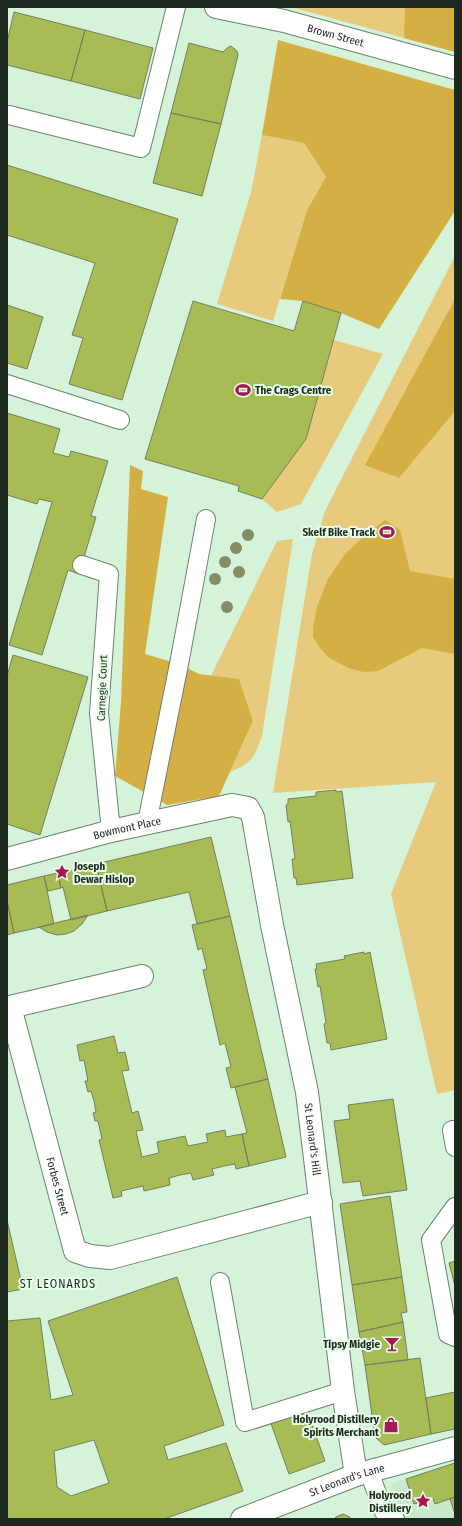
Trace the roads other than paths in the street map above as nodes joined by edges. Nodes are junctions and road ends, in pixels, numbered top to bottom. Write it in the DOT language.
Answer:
graph roads {
  1 [pos="176,7"];
  2 [pos="216,7"];
  3 [pos="455,68"];
  4 [pos="9,115"];
  5 [pos="7,384"];
  6 [pos="120,420"];
  7 [pos="206,519"];
  8 [pos="82,565"];
  9 [pos="248,808"];
  10 [pos="147,823"];
  11 [pos="111,831"];
  12 [pos="7,859"];
  13 [pos="142,976"];
  14 [pos="452,1130"];
  15 [pos="455,1147"];
  16 [pos="321,1202"];
  17 [pos="455,1207"];
  18 [pos="220,1282"];
  19 [pos="455,1337"];
  20 [pos="343,1392"];
  21 [pos="455,1448"];
  22 [pos="363,1473"];
  23 [pos="242,1519"];
  24 [pos="395,1519"];
  1 -- 4 [label="lane"];
  2 -- 3 [label="street, Brown Street"];
  5 -- 6 [label="lane"];
  7 -- 10 [label="lane"];
  8 -- 11 [label="lane, Carnegie Court"];
  9 -- 10 [label="street, Bowmont Place"];
  9 -- 16 [label="street, St Leonard's Hill"];
  10 -- 11 [label="street, Bowmont Place"];
  11 -- 12 [label="street, Bowmont Place"];
  13 -- 16 [label="street, Forbes Street"];
  14 -- 15 [label="lane"];
  16 -- 20 [label="street, St Leonard's Hill"];
  17 -- 19 [label="lane"];
  18 -- 20 [label="lane"];
  20 -- 22 [label="street, St Leonard's Hill"];
  21 -- 22 [label="street, St Leonard's Lane"];
  22 -- 23 [label="street, St Leonard's Lane"];
  22 -- 24 [label="lane"];
}
